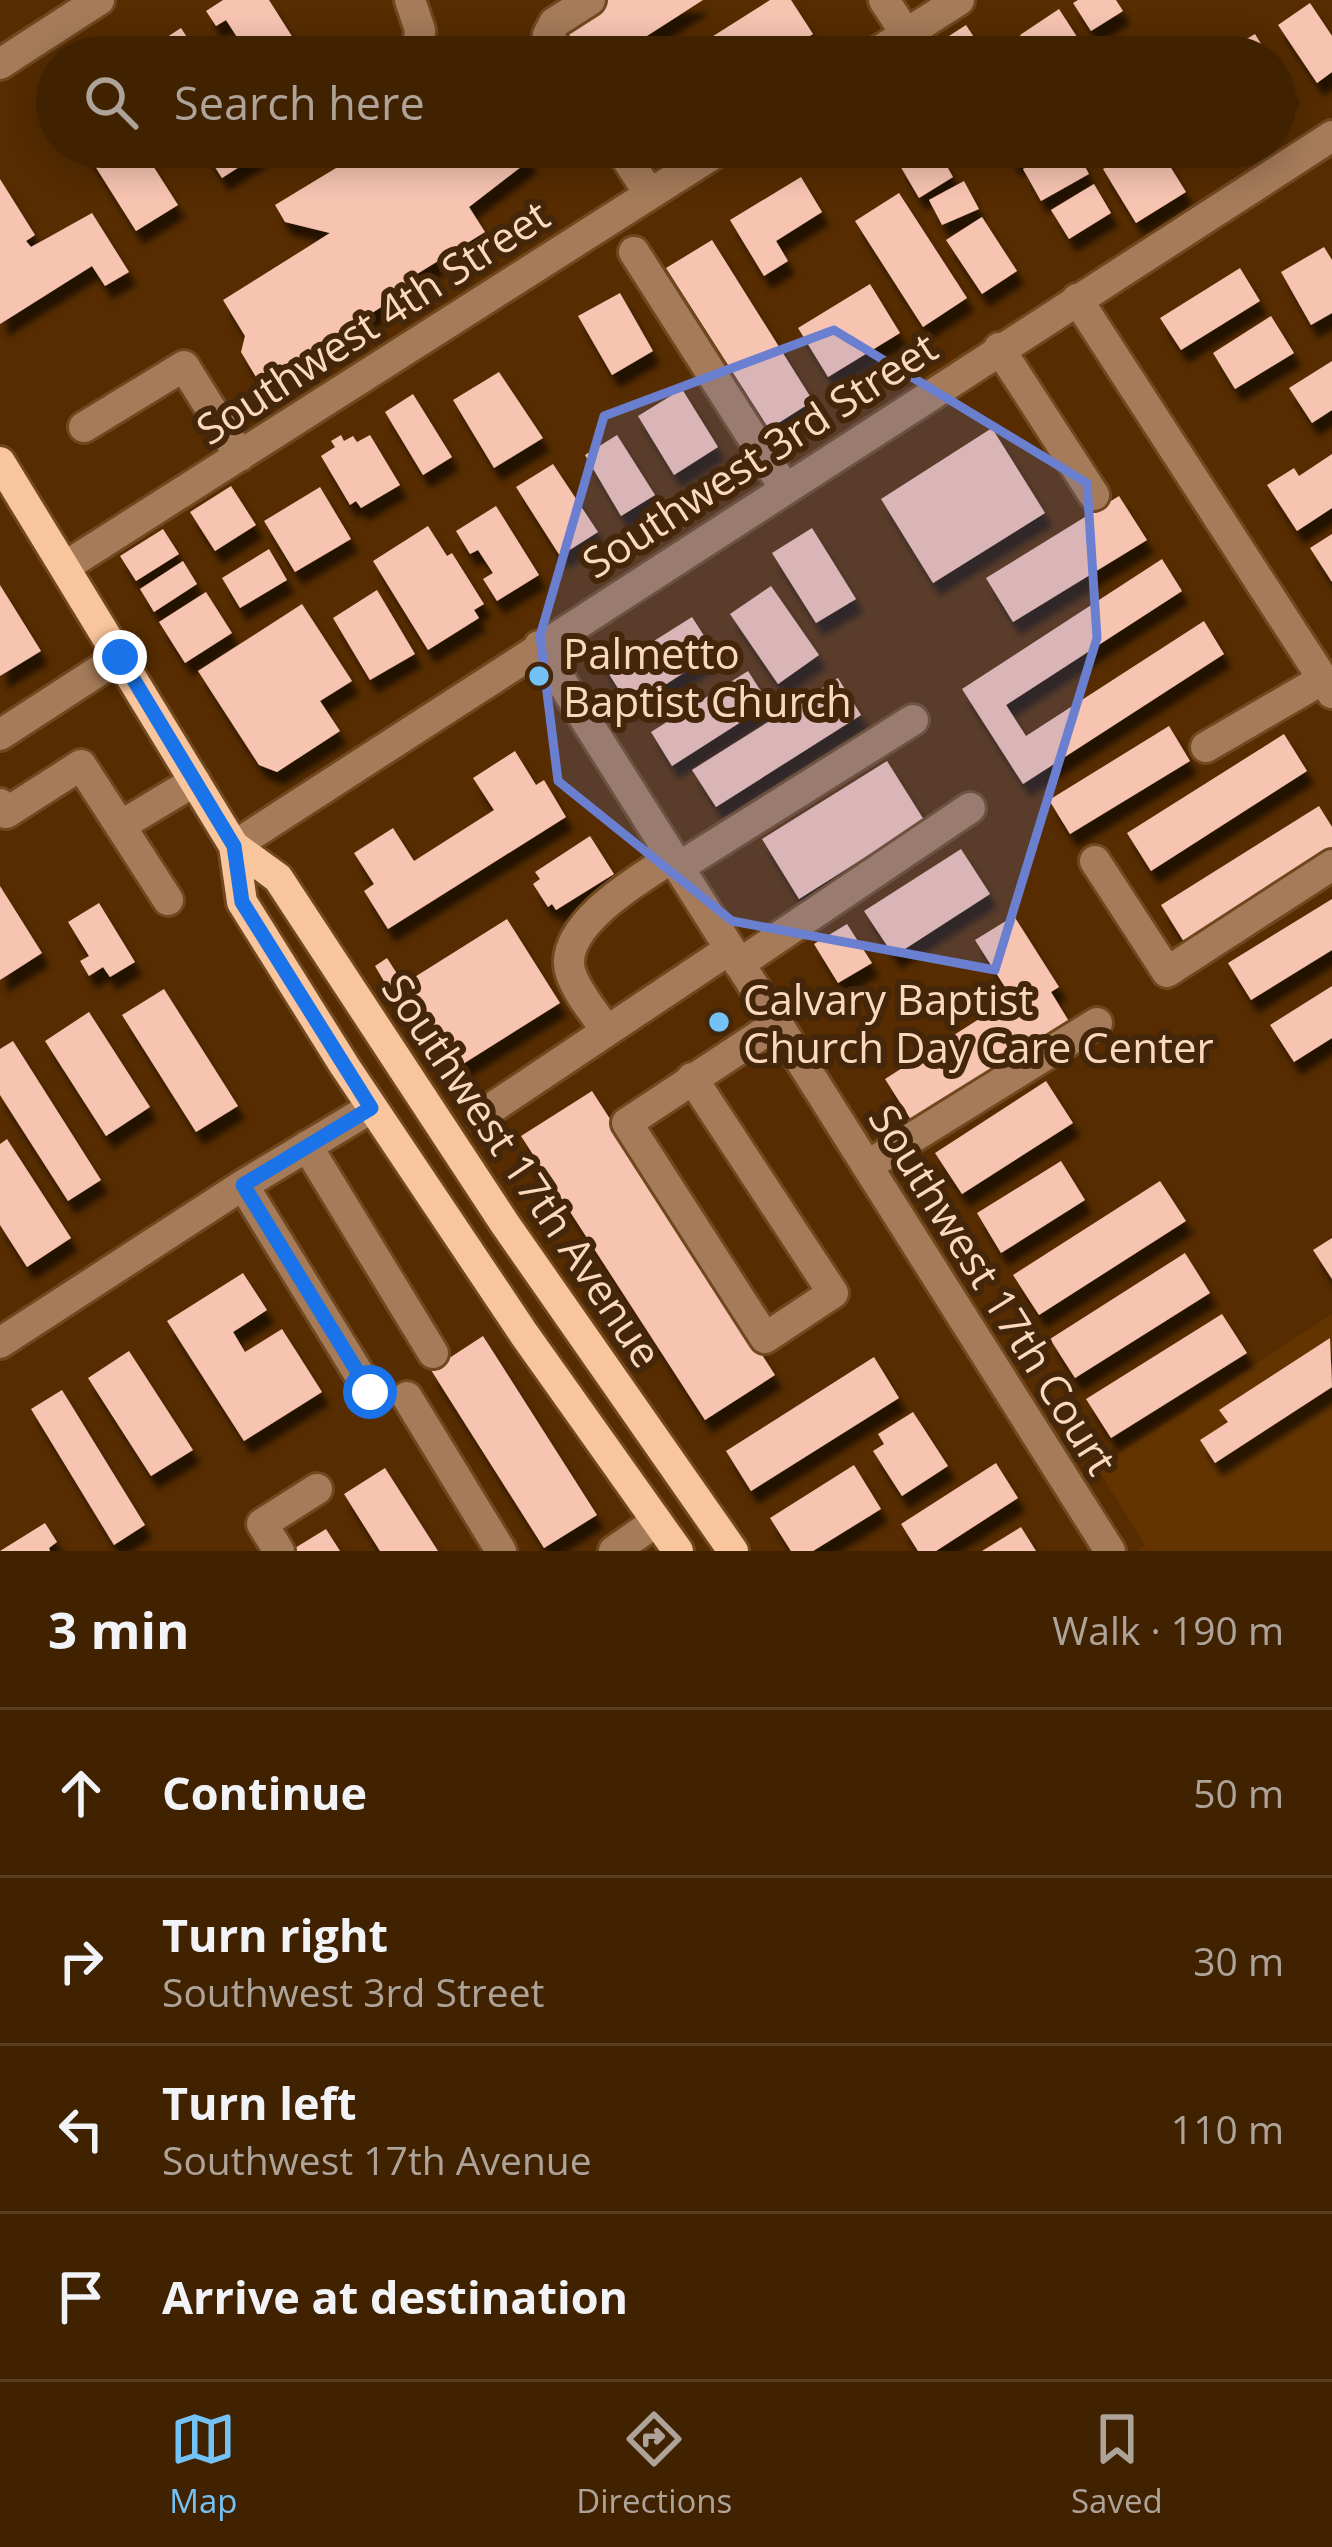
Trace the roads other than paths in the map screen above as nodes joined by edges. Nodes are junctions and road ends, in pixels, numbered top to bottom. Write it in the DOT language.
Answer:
graph roads {
  1 [pos="100,0"];
  2 [pos="410,0"];
  3 [pos="590,0"];
  4 [pos="884,0"];
  5 [pos="959,0"];
  6 [pos="906,34"];
  7 [pos="44,36"];
  8 [pos="419,36"];
  9 [pos="555,36"];
  10 [pos="903,36"];
  11 [pos="36,41"];
  12 [pos="0,64"];
  13 [pos="1332,136"];
  14 [pos="1296,159"];
  15 [pos="633,168"];
  16 [pos="690,168"];
  17 [pos="1282,168"];
  18 [pos="649,193"];
  19 [pos="634,252"];
  20 [pos="1077,299"];
  21 [pos="1000,348"];
  22 [pos="84,427"];
  23 [pos="240,456"];
  24 [pos="0,462"];
  25 [pos="784,487"];
  26 [pos="1094,495"];
  27 [pos="66,566"];
  28 [pos="538,646"];
  29 [pos="120,657"];
  30 [pos="1328,686"];
  31 [pos="913,720"];
  32 [pos="0,735"];
  33 [pos="1207,747"];
  34 [pos="195,781"];
  35 [pos="0,804"];
  36 [pos="970,808"];
  37 [pos="120,826"];
  38 [pos="234,846"];
  39 [pos="1095,861"];
  40 [pos="675,863"];
  41 [pos="1332,865"];
  42 [pos="168,900"];
  43 [pos="735,957"];
  44 [pos="1097,1022"];
  45 [pos="777,1024"];
  46 [pos="608,1031"];
  47 [pos="692,1078"];
  48 [pos="371,1108"];
  49 [pos="480,1116"];
  50 [pos="438,1126"];
  51 [pos="307,1146"];
  52 [pos="867,1166"];
  53 [pos="243,1185"];
  54 [pos="0,1343"];
  55 [pos="433,1353"];
  56 [pos="370,1392"];
  57 [pos="406,1397"];
  58 [pos="676,1472"];
  59 [pos="317,1489"];
  60 [pos="657,1521"];
  61 [pos="265,1546"];
  62 [pos="502,1551"];
  63 [pos="614,1551"];
  64 [pos="678,1551"];
  65 [pos="733,1551"];
  66 [pos="1110,1551"];
  1 -- 7 [label="street"];
  2 -- 8 [label="street"];
  3 -- 9 [label="street"];
  4 -- 6 [label="street"];
  5 -- 6 [label="street"];
  6 -- 10 [label="street"];
  11 -- 12 [label="street"];
  13 -- 14 [label="street, Southwest 3rd Street"];
  15 -- 18 [label="street"];
  16 -- 18 [label="street, Southwest 4th Street"];
  17 -- 20 [label="street, Southwest 3rd Street"];
  18 -- 23 [label="street, Southwest 4th Street"];
  19 -- 25 [label="street"];
  20 -- 21 [label="street, Southwest 3rd Street"];
  20 -- 30 [label="street"];
  21 -- 25 [label="street, Southwest 3rd Street"];
  21 -- 26 [label="street"];
  22 -- 23 [label="street"];
  23 -- 27 [label="street, Southwest 4th Street"];
  24 -- 27 [label="main road, Southwest 17th Avenue"];
  25 -- 28 [label="street, Southwest 3rd Street"];
  27 -- 29 [label="main road, Southwest 17th Avenue"];
  28 -- 38 [label="street, Southwest 3rd Street"];
  28 -- 40 [label="street, Southwest 17th Court"];
  29 -- 32 [label="street"];
  29 -- 34 [label="main road, Southwest 17th Avenue"];
  30 -- 33 [label="street"];
  31 -- 40 [label="street"];
  34 -- 37 [label="street"];
  34 -- 38 [label="main road, Southwest 17th Avenue"];
  35 -- 37 [label="street"];
  36 -- 43 [label="street"];
  37 -- 42 [label="street"];
  38 -- 48 [label="main road, Southwest 17th Avenue"];
  38 -- 50 [label="main road, Southwest 17th Avenue"];
  39 -- 41 [label="street"];
  40 -- 43 [label="street, Southwest 17th Court"];
  40 -- 46 [label="street"];
  43 -- 45 [label="street, Southwest 17th Court"];
  43 -- 46 [label="street"];
  44 -- 52 [label="street"];
  45 -- 47 [label="street"];
  45 -- 52 [label="street, Southwest 17th Court"];
  46 -- 49 [label="street"];
  47 -- 47 [label="street"];
  48 -- 50 [label="main road"];
  48 -- 51 [label="street"];
  48 -- 60 [label="main road, Southwest 17th Avenue"];
  50 -- 58 [label="main road, Southwest 17th Avenue"];
  51 -- 53 [label="street"];
  51 -- 55 [label="street"];
  52 -- 66 [label="street, Southwest 17th Court"];
  53 -- 54 [label="street"];
  53 -- 56 [label="street"];
  57 -- 62 [label="street"];
  58 -- 60 [label="main road"];
  58 -- 65 [label="main road, Southwest 17th Avenue"];
  59 -- 61 [label="street"];
  60 -- 63 [label="street"];
  60 -- 64 [label="main road, Southwest 17th Avenue"];
}
